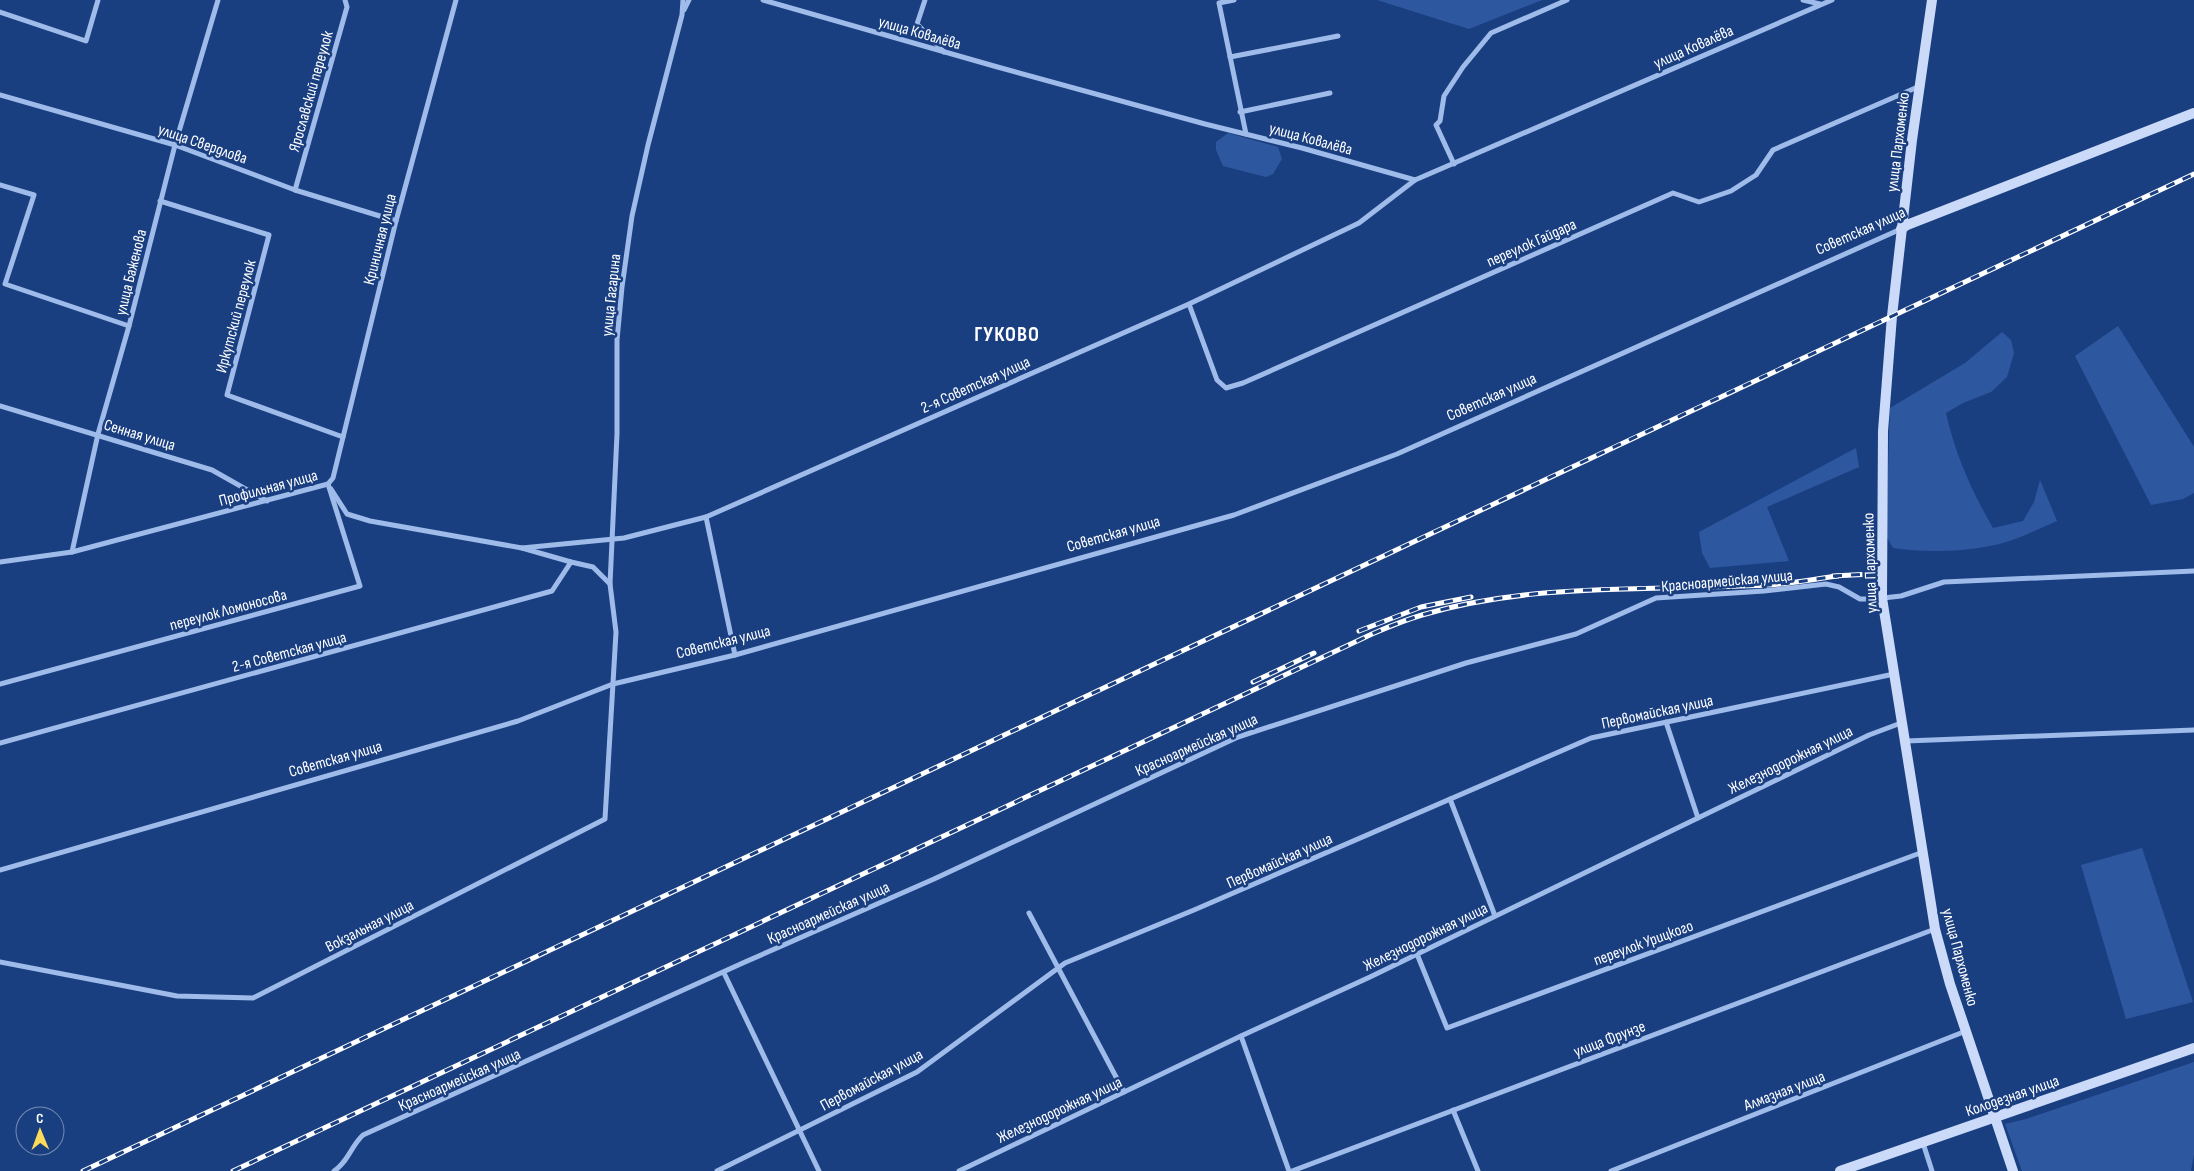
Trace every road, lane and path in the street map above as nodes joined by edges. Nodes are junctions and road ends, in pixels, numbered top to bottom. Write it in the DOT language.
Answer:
graph roads {
  1 [pos="98,0"];
  2 [pos="218,0"];
  3 [pos="344,0"];
  4 [pos="456,0"];
  5 [pos="683,0"];
  6 [pos="689,0"];
  7 [pos="763,0"];
  8 [pos="925,0"];
  9 [pos="1234,0"];
  10 [pos="1568,0"];
  11 [pos="1803,0"];
  12 [pos="1832,0"];
  13 [pos="1932,0"];
  14 [pos="1820,4"];
  15 [pos="0,12"];
  16 [pos="682,15"];
  17 [pos="1338,36"];
  18 [pos="944,52"];
  19 [pos="1230,57"];
  20 [pos="1920,86"];
  21 [pos="1330,93"];
  22 [pos="0,95"];
  23 [pos="1240,112"];
  24 [pos="2194,113"];
  25 [pos="1246,134"];
  26 [pos="175,145"];
  27 [pos="1454,164"];
  28 [pos="1415,180"];
  29 [pos="0,185"];
  30 [pos="295,190"];
  31 [pos="160,200"];
  32 [pos="396,221"];
  33 [pos="1901,229"];
  34 [pos="1189,304"];
  35 [pos="129,326"];
  36 [pos="0,406"];
  37 [pos="98,434"];
  38 [pos="343,437"];
  39 [pos="328,484"];
  40 [pos="267,501"];
  41 [pos="706,517"];
  42 [pos="612,538"];
  43 [pos="522,548"];
  44 [pos="72,552"];
  45 [pos="0,562"];
  46 [pos="571,562"];
  47 [pos="2194,571"];
  48 [pos="610,584"];
  49 [pos="1882,598"];
  50 [pos="735,655"];
  51 [pos="1894,674"];
  52 [pos="0,684"];
  53 [pos="613,684"];
  54 [pos="1666,722"];
  55 [pos="1902,722"];
  56 [pos="2194,730"];
  57 [pos="1906,741"];
  58 [pos="0,743"];
  59 [pos="1450,799"];
  60 [pos="1698,818"];
  61 [pos="1923,852"];
  62 [pos="0,870"];
  63 [pos="1029,913"];
  64 [pos="1495,916"];
  65 [pos="1935,929"];
  66 [pos="1416,954"];
  67 [pos="0,962"];
  68 [pos="1058,968"];
  69 [pos="724,973"];
  70 [pos="1966,1031"];
  71 [pos="1241,1036"];
  72 [pos="2194,1048"];
  73 [pos="1124,1092"];
  74 [pos="1453,1110"];
  75 [pos="1995,1116"];
  76 [pos="800,1131"];
  77 [pos="1923,1143"];
  78 [pos="334,1171"];
  79 [pos="718,1171"];
  80 [pos="819,1171"];
  81 [pos="959,1171"];
  82 [pos="1290,1171"];
  83 [pos="1478,1171"];
  84 [pos="1611,1171"];
  85 [pos="1840,1171"];
  86 [pos="1932,1171"];
  87 [pos="2014,1171"];
  1 -- 15 [label="street"];
  2 -- 26 [label="street, улица Баженова"];
  3 -- 30 [label="street, Ярославский переулок"];
  4 -- 32 [label="street, Криничная улица"];
  5 -- 16 [label="street, улица Гагарина"];
  6 -- 16 [label="street, улица Гагарина"];
  7 -- 18 [label="street, улица Ковалёва"];
  8 -- 18 [label="street"];
  9 -- 19 [label="street"];
  10 -- 27 [label="street"];
  11 -- 14 [label="street"];
  12 -- 14 [label="street, улица Ковалёва"];
  13 -- 20 [label="street, улица Пархоменко"];
  14 -- 27 [label="street, улица Ковалёва"];
  16 -- 42 [label="street, улица Гагарина"];
  17 -- 19 [label="street"];
  18 -- 25 [label="street, улица Ковалёва"];
  19 -- 23 [label="street"];
  20 -- 33 [label="street, улица Пархоменко"];
  20 -- 34 [label="street, переулок Гайдара"];
  21 -- 23 [label="street"];
  22 -- 26 [label="street, улица Свердлова"];
  23 -- 25 [label="street"];
  24 -- 33 [label="street, Советская улица"];
  25 -- 28 [label="street, улица Ковалёва"];
  26 -- 30 [label="street, улица Свердлова"];
  26 -- 31 [label="street, улица Баженова"];
  27 -- 28 [label="street, улица Ковалёва"];
  28 -- 34 [label="street, 2-я Советская улица"];
  29 -- 35 [label="street"];
  30 -- 32 [label="street, улица Свердлова"];
  31 -- 35 [label="street, улица Баженова"];
  31 -- 38 [label="street, Иркутский переулок"];
  32 -- 38 [label="street, Криничная улица"];
  33 -- 49 [label="street, улица Пархоменко"];
  33 -- 50 [label="street, Советская улица"];
  34 -- 41 [label="street, 2-я Советская улица"];
  35 -- 37 [label="street, улица Баженова"];
  36 -- 37 [label="street, Сенная улица"];
  37 -- 40 [label="street, Сенная улица"];
  37 -- 44 [label="street, улица Баженова"];
  38 -- 39 [label="street, Криничная улица"];
  39 -- 40 [label="street, Профильная улица"];
  39 -- 43 [label="street, Профильная улица"];
  39 -- 52 [label="street, переулок Ломоносова"];
  40 -- 44 [label="street, Профильная улица"];
  41 -- 42 [label="street, 2-я Советская улица"];
  41 -- 50 [label="street"];
  42 -- 43 [label="street, 2-я Советская улица"];
  42 -- 48 [label="street, улица Гагарина"];
  43 -- 46 [label="street, Профильная улица"];
  44 -- 45 [label="street, Профильная улица"];
  46 -- 48 [label="street, Профильная улица"];
  46 -- 58 [label="street, 2-я Советская улица"];
  47 -- 49 [label="street, Красноармейская улица"];
  48 -- 53 [label="street, улица Гагарина"];
  49 -- 51 [label="street, улица Пархоменко"];
  49 -- 69 [label="street, Красноармейская улица"];
  50 -- 53 [label="street, Советская улица"];
  51 -- 54 [label="street, Первомайская улица"];
  51 -- 55 [label="street, улица Пархоменко"];
  53 -- 62 [label="street, Советская улица"];
  53 -- 67 [label="street, Вокзальная улица"];
  54 -- 59 [label="street, Первомайская улица"];
  54 -- 60 [label="street"];
  55 -- 57 [label="street, улица Пархоменко"];
  55 -- 60 [label="street, Железнодорожная улица"];
  56 -- 57 [label="street"];
  57 -- 61 [label="street, улица Пархоменко"];
  59 -- 64 [label="street"];
  59 -- 68 [label="street, Первомайская улица"];
  60 -- 64 [label="street, Железнодорожная улица"];
  61 -- 65 [label="street, улица Пархоменко"];
  61 -- 66 [label="street, переулок Урицкого"];
  63 -- 68 [label="street"];
  64 -- 66 [label="street, Железнодорожная улица"];
  65 -- 70 [label="street, улица Пархоменко"];
  65 -- 74 [label="street, улица Фрунзе"];
  66 -- 71 [label="street, Железнодорожная улица"];
  68 -- 73 [label="street"];
  68 -- 76 [label="street, Первомайская улица"];
  69 -- 76 [label="street"];
  69 -- 78 [label="street, Красноармейская улица"];
  70 -- 75 [label="street, улица Пархоменко"];
  70 -- 84 [label="street, Алмазная улица"];
  71 -- 73 [label="street, Железнодорожная улица"];
  71 -- 82 [label="street"];
  72 -- 75 [label="street, Колодезная улица"];
  73 -- 81 [label="street, Железнодорожная улица"];
  74 -- 82 [label="street, улица Фрунзе"];
  74 -- 83 [label="street"];
  75 -- 77 [label="street, Колодезная улица"];
  75 -- 87 [label="street, улица Пархоменко"];
  76 -- 79 [label="street, Первомайская улица"];
  76 -- 80 [label="street"];
  77 -- 85 [label="street, Колодезная улица"];
  77 -- 86 [label="street"];
}
